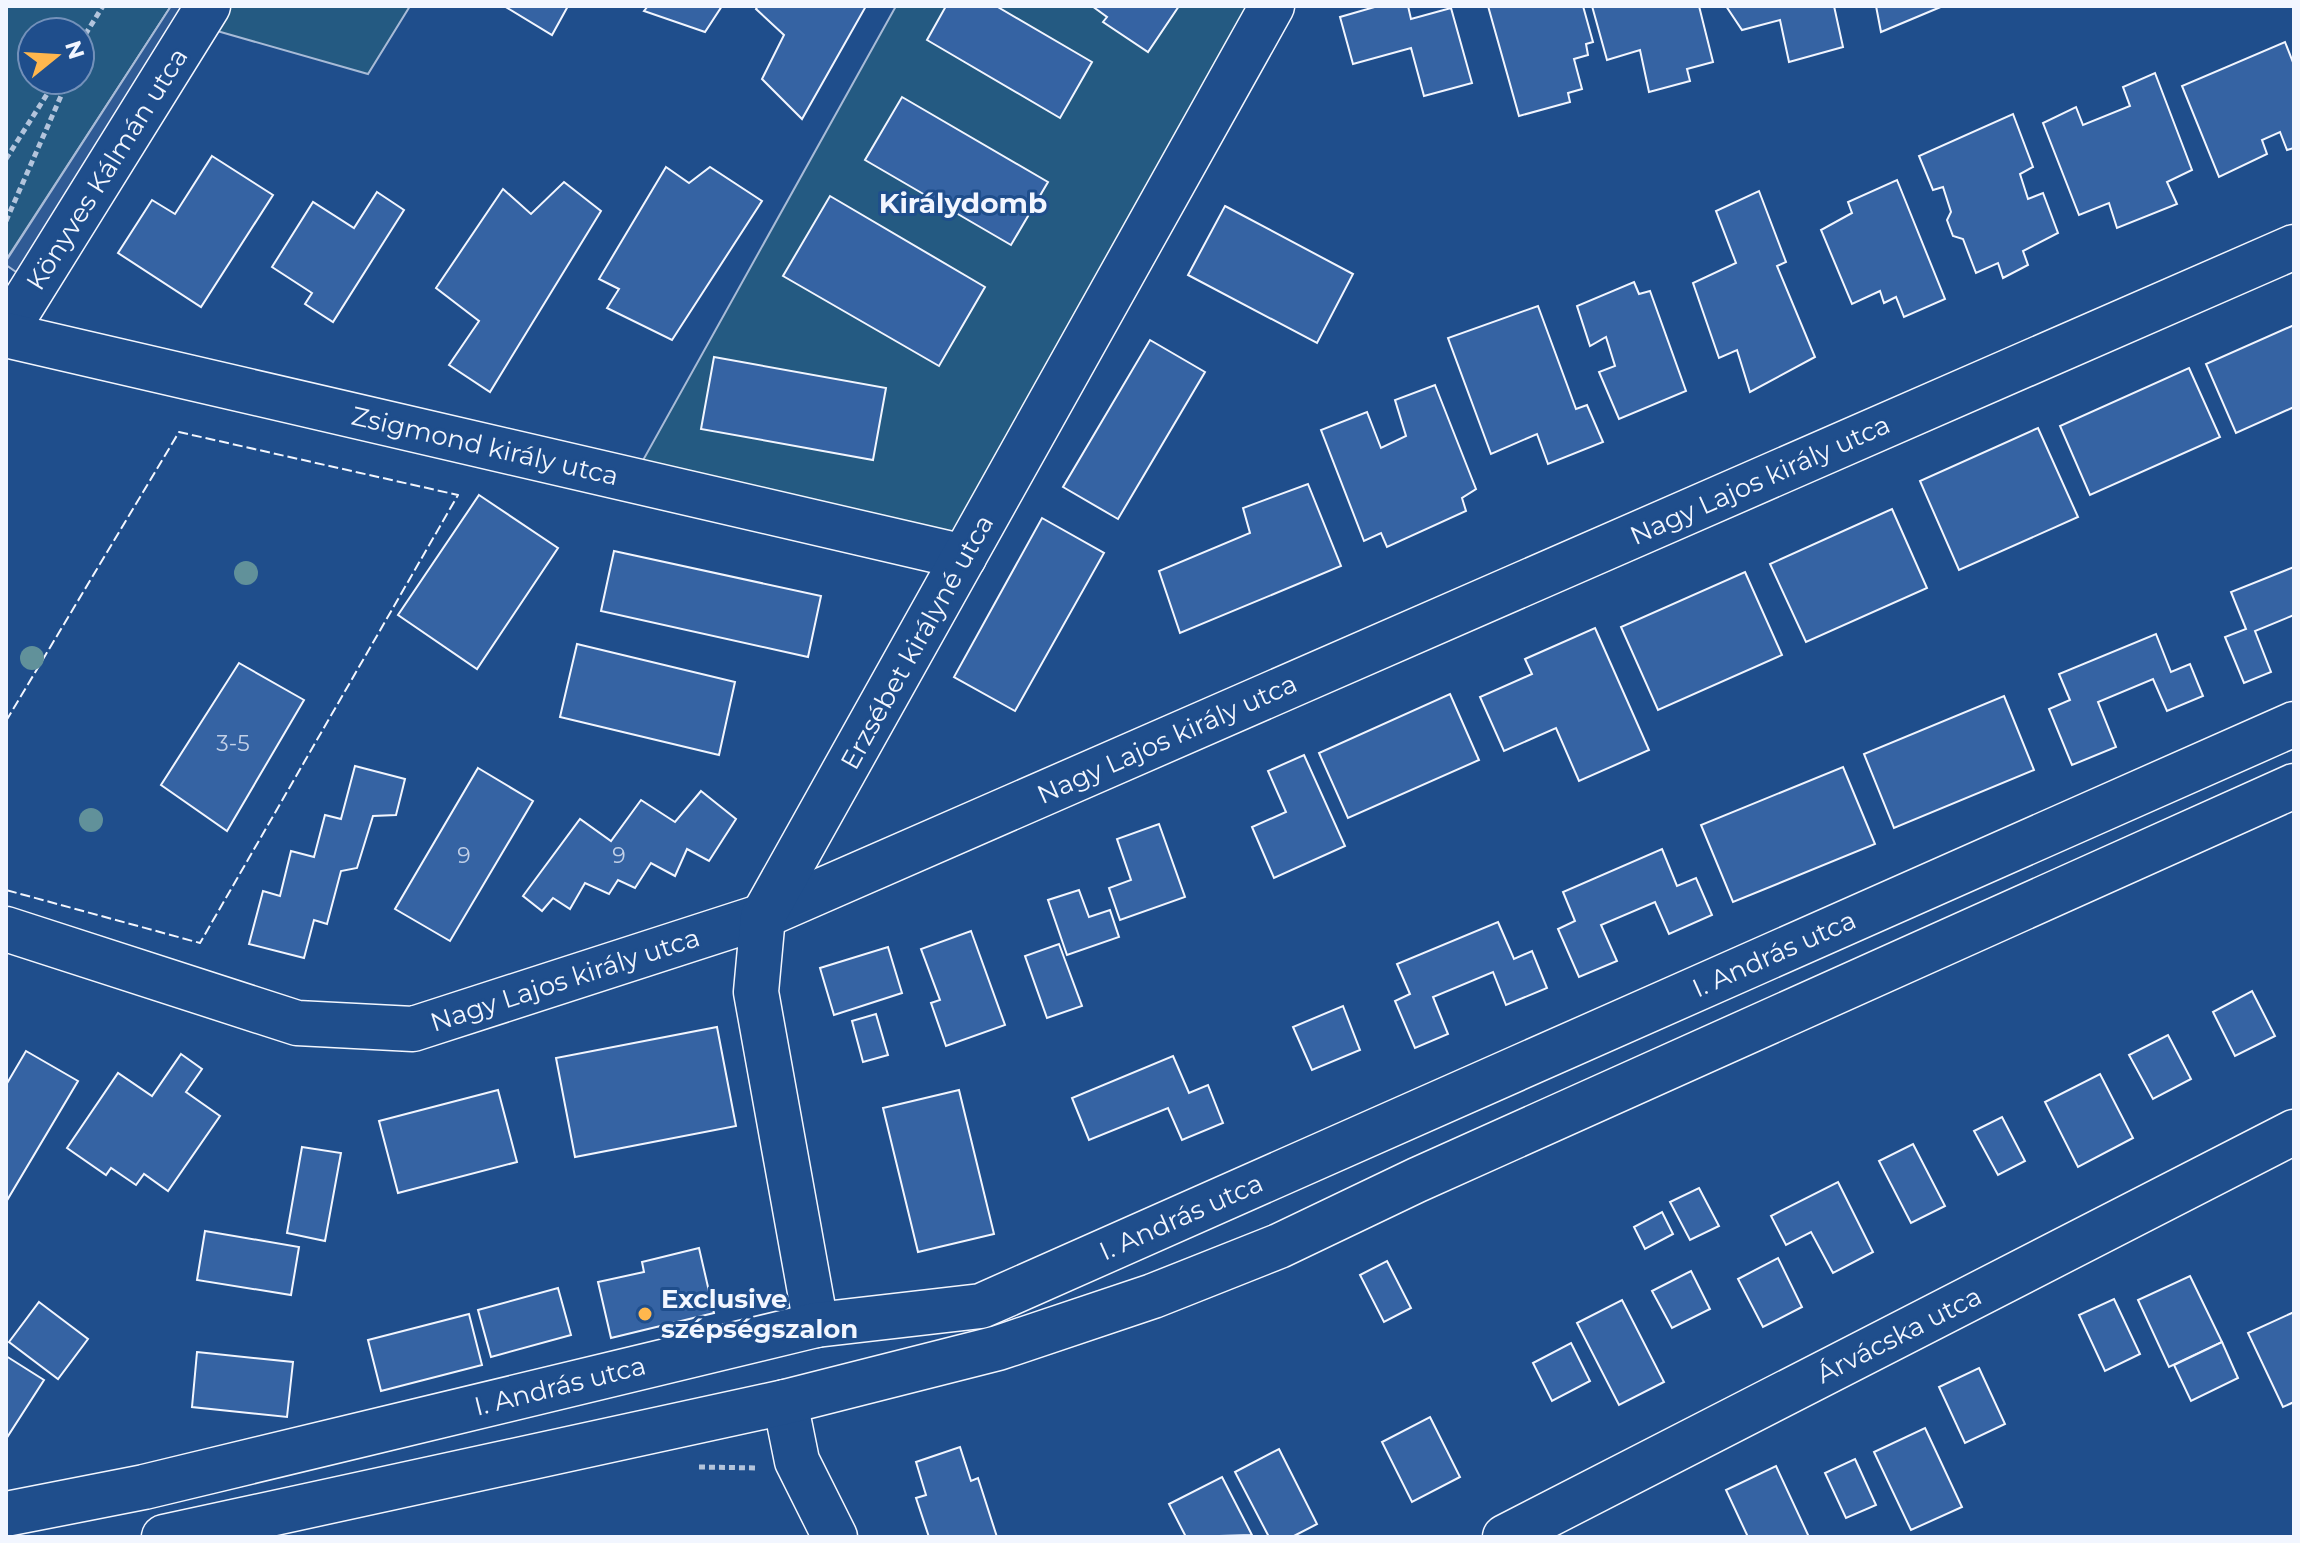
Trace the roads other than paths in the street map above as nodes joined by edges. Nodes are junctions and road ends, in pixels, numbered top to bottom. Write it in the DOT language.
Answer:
graph roads {
  1 [pos="208,6"];
  2 [pos="1272,6"];
  3 [pos="2294,247"];
  4 [pos="6,333"];
  5 [pos="964,557"];
  6 [pos="2294,724"];
  7 [pos="2294,786"];
  8 [pos="763,916"];
  9 [pos="6,929"];
  10 [pos="2294,1132"];
  11 [pos="816,1325"];
  12 [pos="785,1402"];
  13 [pos="6,1514"];
  14 [pos="164,1537"];
  15 [pos="835,1537"];
  16 [pos="1505,1537"];
  1 -- 4 [label="street, Könyves Kálmán utca"];
  2 -- 5 [label="street, Erzsébet királyné utca"];
  3 -- 8 [label="street, Nagy Lajos király utca"];
  4 -- 5 [label="street, Zsigmond király utca"];
  5 -- 8 [label="street, Erzsébet királyné utca"];
  6 -- 11 [label="street, I. András utca"];
  7 -- 12 [label="street"];
  8 -- 9 [label="street, Nagy Lajos király utca"];
  8 -- 11 [label="street, Erzsébet királyné utca"];
  10 -- 16 [label="street, Árvácska utca"];
  11 -- 13 [label="street, I. András utca"];
  12 -- 14 [label="street"];
  12 -- 15 [label="street"];
}
